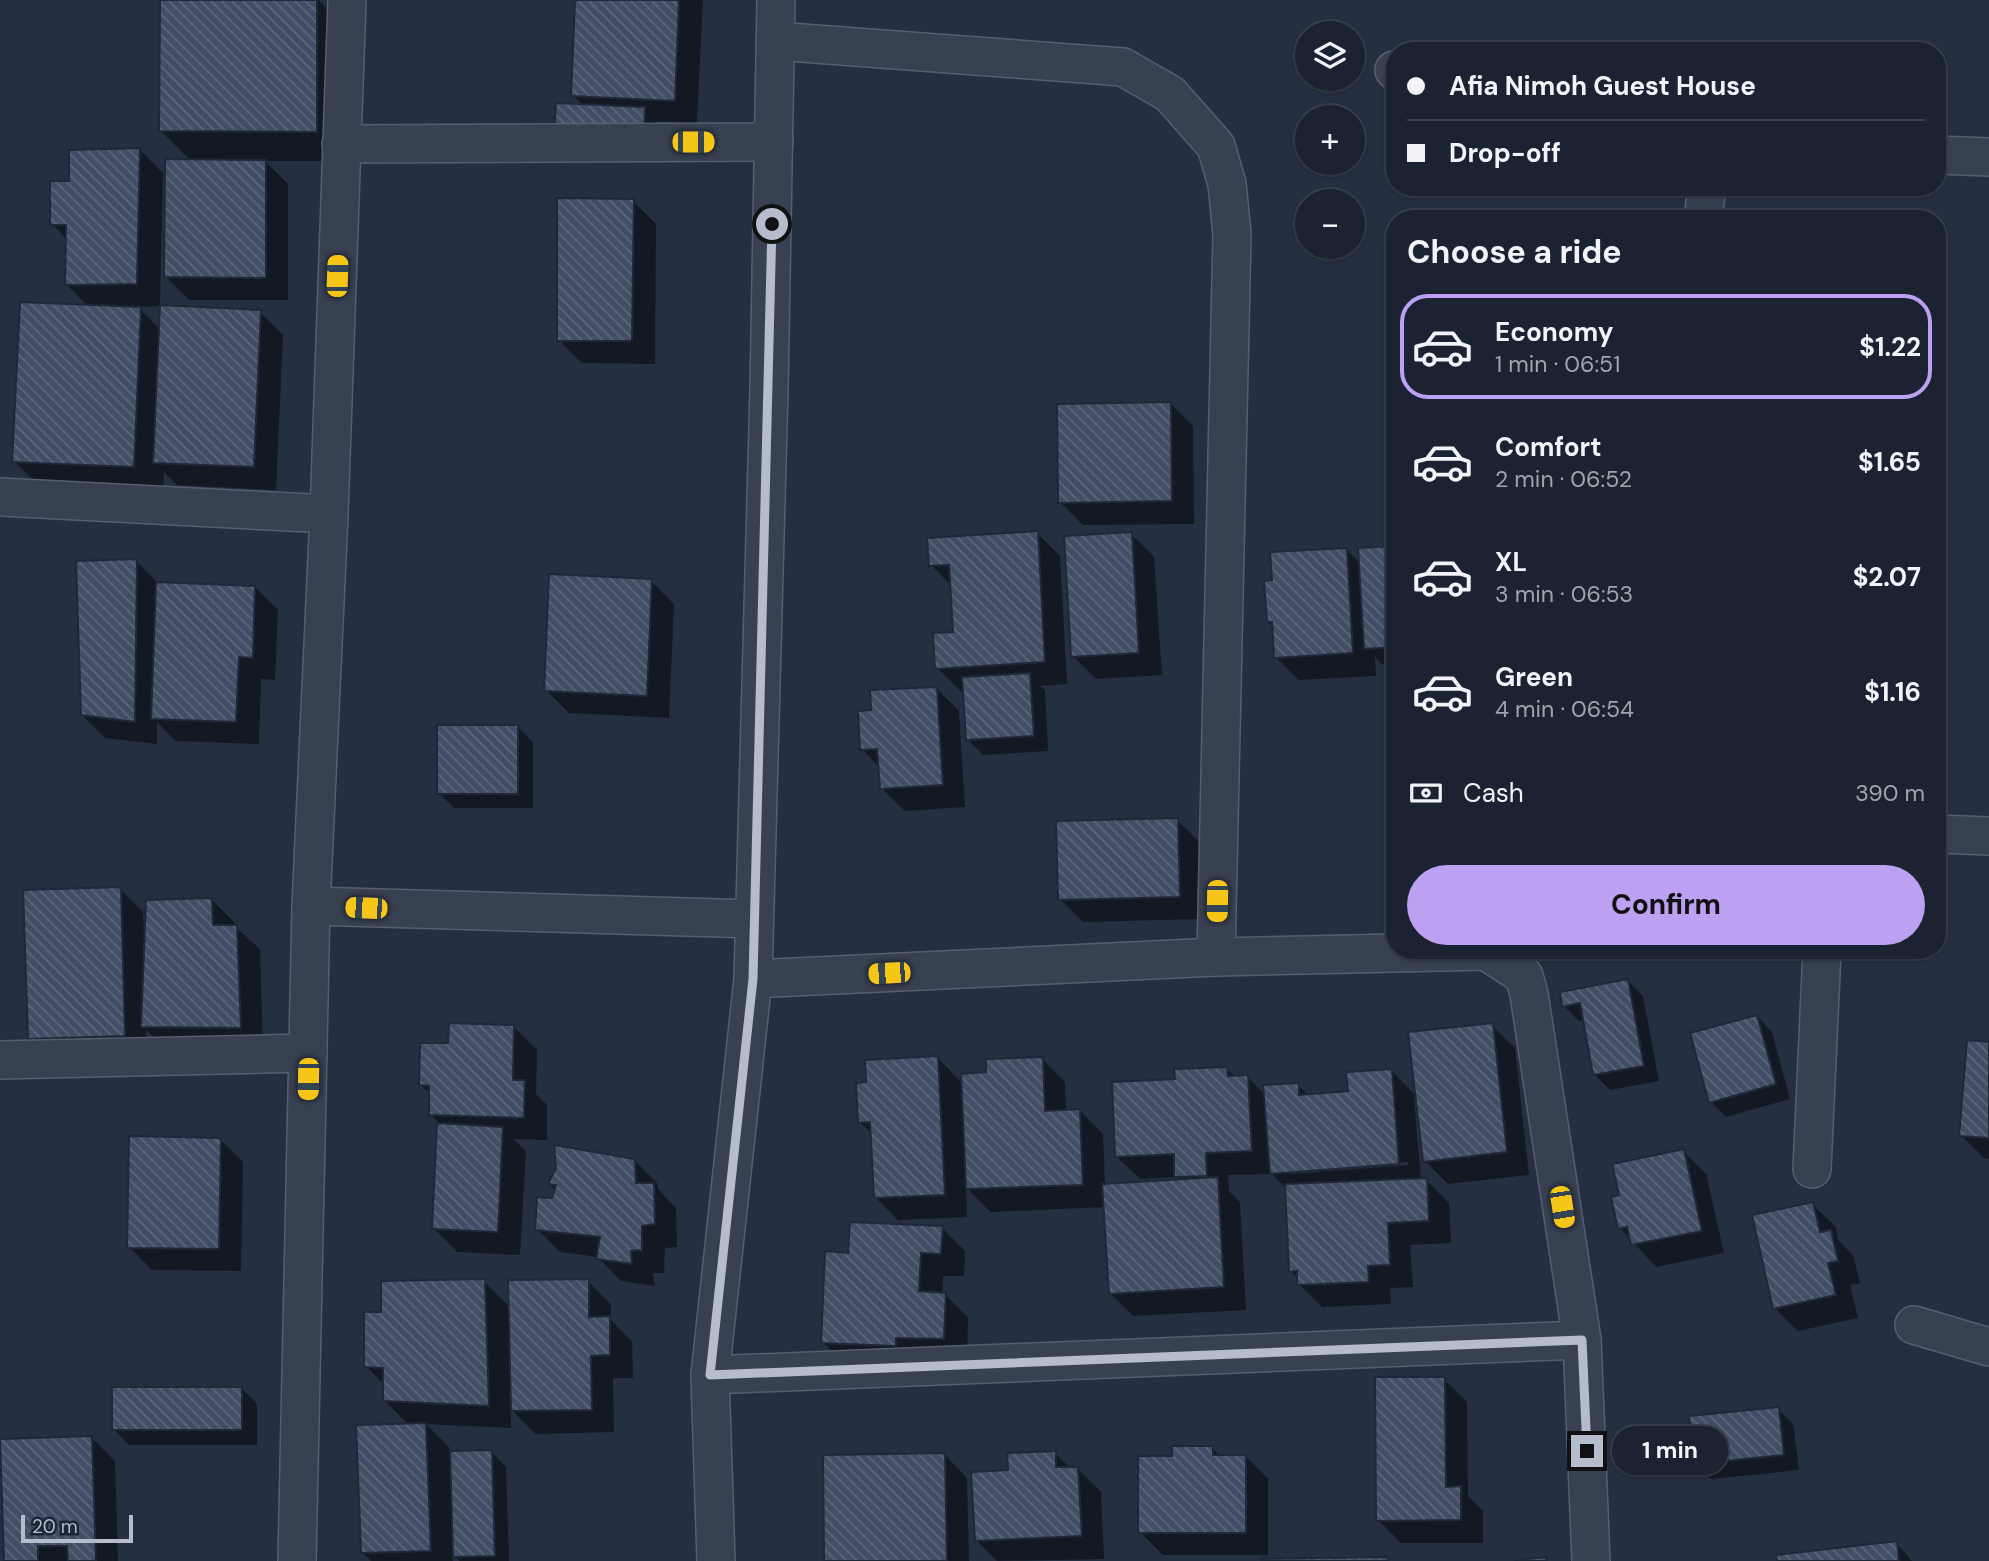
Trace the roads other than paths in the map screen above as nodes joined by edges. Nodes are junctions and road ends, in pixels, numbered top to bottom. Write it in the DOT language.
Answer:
graph roads {
  1 [pos="346,0"];
  2 [pos="776,0"];
  3 [pos="775,41"];
  4 [pos="774,142"];
  5 [pos="341,144"];
  6 [pos="1946,155"];
  7 [pos="1989,157"];
  8 [pos="0,497"];
  9 [pos="329,514"];
  10 [pos="1946,834"];
  11 [pos="1989,836"];
  12 [pos="311,906"];
  13 [pos="754,919"];
  14 [pos="1386,953"];
  15 [pos="1216,957"];
  16 [pos="1498,959"];
  17 [pos="1822,959"];
  18 [pos="753,979"];
  19 [pos="308,1053"];
  20 [pos="0,1060"];
  21 [pos="1812,1169"];
  22 [pos="1914,1325"];
  23 [pos="1582,1340"];
  24 [pos="1989,1348"];
  25 [pos="710,1375"];
  26 [pos="297,1561"];
  27 [pos="716,1561"];
  28 [pos="1591,1561"];
  1 -- 5 [label="street"];
  2 -- 3 [label="street"];
  3 -- 4 [label="street"];
  3 -- 15 [label="street"];
  4 -- 5 [label="street"];
  4 -- 13 [label="street"];
  5 -- 9 [label="street"];
  6 -- 7 [label="street"];
  8 -- 9 [label="street"];
  9 -- 12 [label="street"];
  10 -- 11 [label="street"];
  12 -- 13 [label="street"];
  12 -- 19 [label="street"];
  13 -- 18 [label="street"];
  14 -- 15 [label="street"];
  15 -- 18 [label="street"];
  16 -- 23 [label="street"];
  17 -- 21 [label="street"];
  18 -- 25 [label="street"];
  19 -- 20 [label="street"];
  19 -- 26 [label="street"];
  22 -- 24 [label="street"];
  23 -- 25 [label="street"];
  23 -- 28 [label="street"];
  25 -- 27 [label="street"];
}
